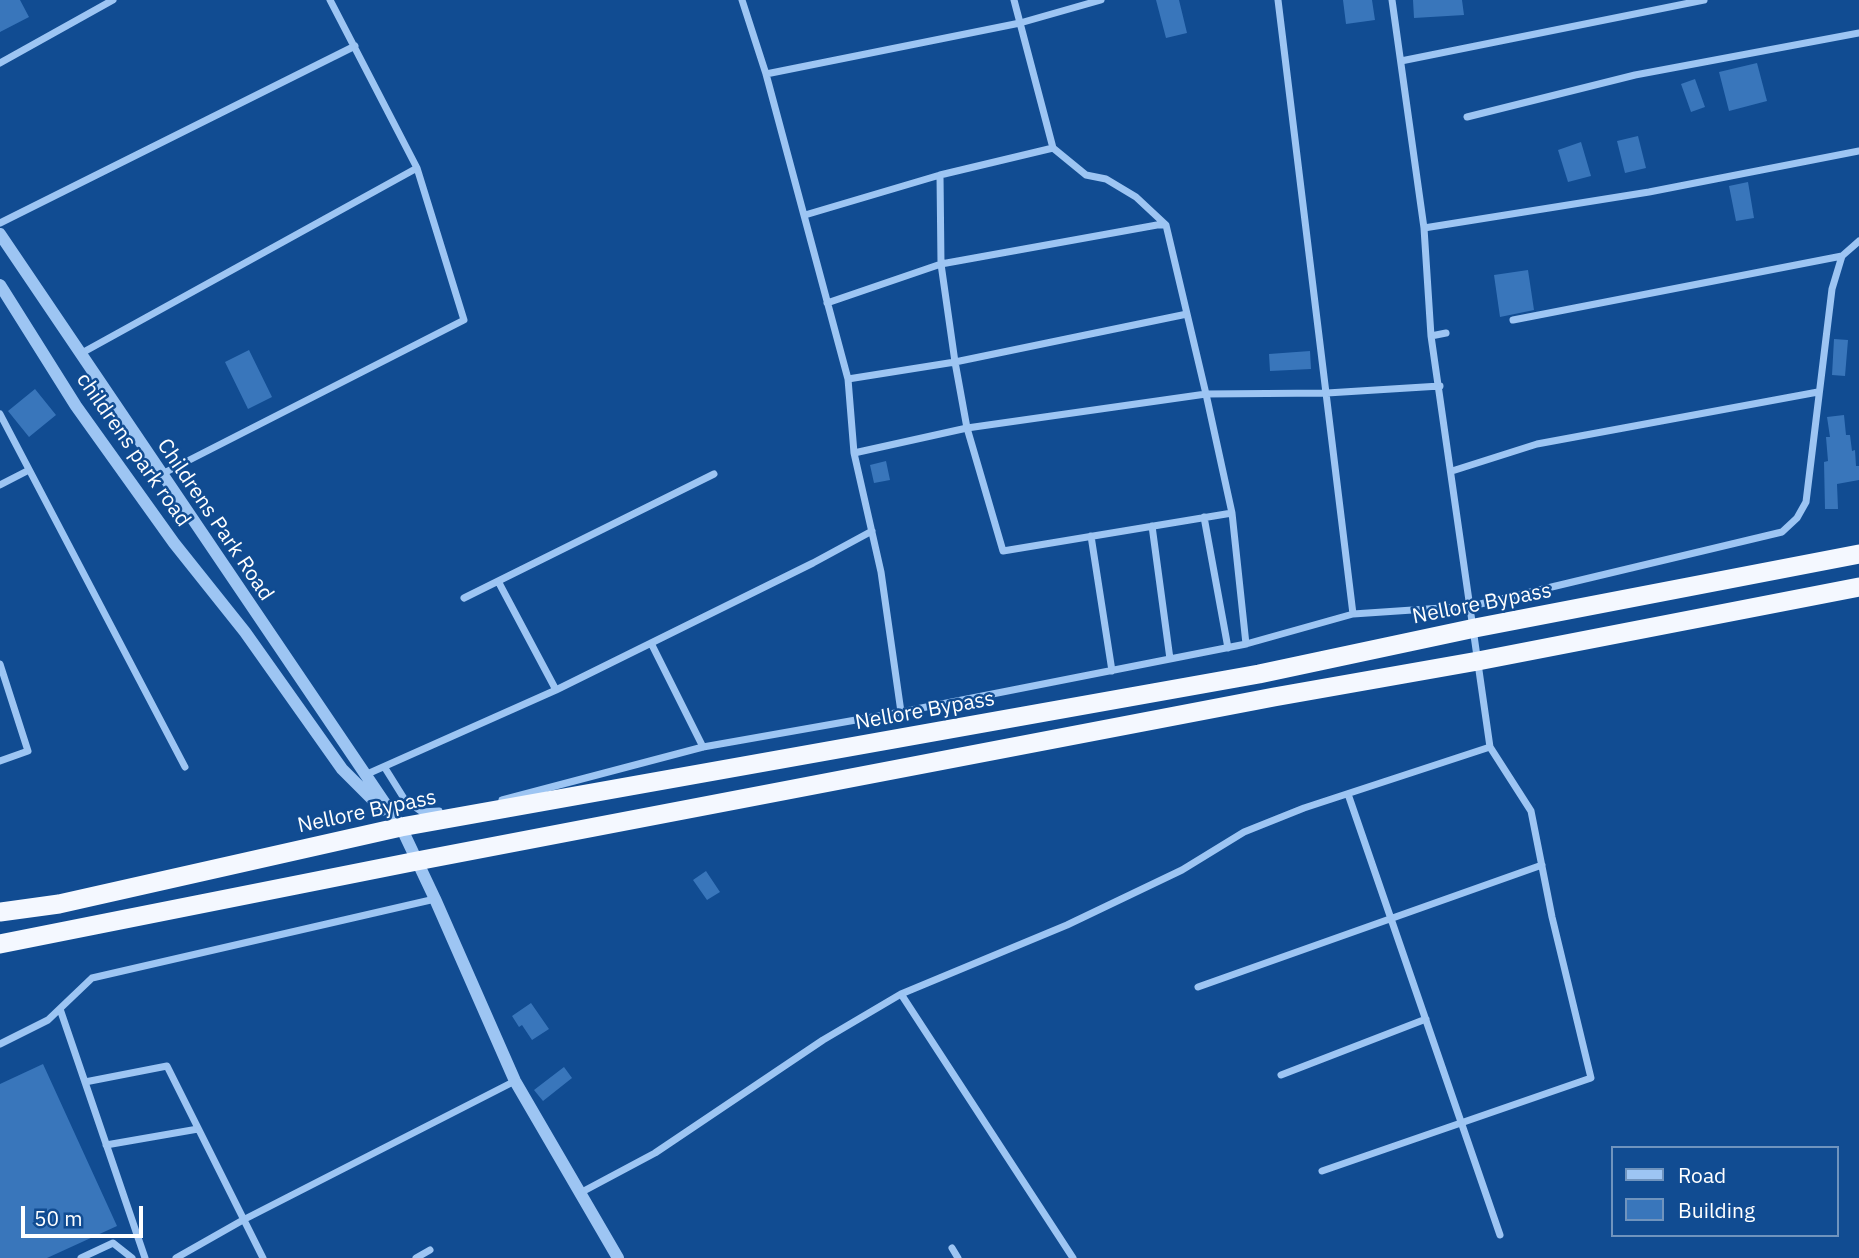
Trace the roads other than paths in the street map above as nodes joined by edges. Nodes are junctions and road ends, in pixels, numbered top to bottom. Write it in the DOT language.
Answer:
graph roads {
  1 [pos="113,0"];
  2 [pos="330,0"];
  3 [pos="743,0"];
  4 [pos="1014,0"];
  5 [pos="1101,0"];
  6 [pos="1278,0"];
  7 [pos="1392,0"];
  8 [pos="1704,0"];
  9 [pos="1020,23"];
  10 [pos="1859,33"];
  11 [pos="355,46"];
  12 [pos="1401,61"];
  13 [pos="0,63"];
  14 [pos="766,74"];
  15 [pos="1467,117"];
  16 [pos="1053,148"];
  17 [pos="1859,151"];
  18 [pos="417,168"];
  19 [pos="940,175"];
  20 [pos="805,215"];
  21 [pos="0,223"];
  22 [pos="1166,225"];
  23 [pos="1424,228"];
  24 [pos="0,234"];
  25 [pos="1859,241"];
  26 [pos="1842,256"];
  27 [pos="941,264"];
  28 [pos="0,285"];
  29 [pos="827,303"];
  30 [pos="1187,314"];
  31 [pos="1513,320"];
  32 [pos="1447,333"];
  33 [pos="1431,336"];
  34 [pos="80,354"];
  35 [pos="955,362"];
  36 [pos="848,379"];
  37 [pos="1440,386"];
  38 [pos="1818,392"];
  39 [pos="1327,393"];
  40 [pos="1206,394"];
  41 [pos="0,414"];
  42 [pos="967,428"];
  43 [pos="854,453"];
  44 [pos="29,470"];
  45 [pos="1452,471"];
  46 [pos="714,474"];
  47 [pos="161,475"];
  48 [pos="0,485"];
  49 [pos="1232,513"];
  50 [pos="1204,517"];
  51 [pos="1152,526"];
  52 [pos="872,531"];
  53 [pos="1091,536"];
  54 [pos="1859,554"];
  55 [pos="498,581"];
  56 [pos="1859,587"];
  57 [pos="464,598"];
  58 [pos="1472,606"];
  59 [pos="1353,614"];
  60 [pos="1475,628"];
  61 [pos="652,643"];
  62 [pos="1246,645"];
  63 [pos="1228,648"];
  64 [pos="1170,659"];
  65 [pos="1478,661"];
  66 [pos="0,664"];
  67 [pos="1112,671"];
  68 [pos="556,690"];
  69 [pos="901,712"];
  70 [pos="703,747"];
  71 [pos="1490,747"];
  72 [pos="0,761"];
  73 [pos="185,767"];
  74 [pos="384,768"];
  75 [pos="366,775"];
  76 [pos="352,779"];
  77 [pos="1348,794"];
  78 [pos="401,827"];
  79 [pos="417,860"];
  80 [pos="1542,864"];
  81 [pos="435,900"];
  82 [pos="0,912"];
  83 [pos="1391,917"];
  84 [pos="0,944"];
  85 [pos="1198,988"];
  86 [pos="901,994"];
  87 [pos="60,1009"];
  88 [pos="1426,1018"];
  89 [pos="0,1044"];
  90 [pos="1281,1074"];
  91 [pos="85,1082"];
  92 [pos="514,1082"];
  93 [pos="1461,1123"];
  94 [pos="198,1129"];
  95 [pos="106,1145"];
  96 [pos="1322,1171"];
  97 [pos="580,1193"];
  98 [pos="243,1220"];
  99 [pos="1500,1235"];
  100 [pos="953,1248"];
  101 [pos="430,1250"];
  102 [pos="81,1258"];
  103 [pos="132,1258"];
  104 [pos="145,1258"];
  105 [pos="176,1258"];
  106 [pos="262,1258"];
  107 [pos="416,1258"];
  108 [pos="618,1258"];
  109 [pos="958,1258"];
  110 [pos="1073,1258"];
  1 -- 13 [label="street"];
  2 -- 11 [label="street"];
  3 -- 14 [label="street"];
  4 -- 9 [label="street"];
  5 -- 9 [label="street"];
  6 -- 39 [label="street"];
  7 -- 12 [label="street"];
  8 -- 12 [label="street"];
  9 -- 14 [label="street"];
  9 -- 16 [label="street"];
  10 -- 15 [label="street"];
  11 -- 18 [label="street"];
  11 -- 21 [label="street"];
  12 -- 23 [label="street"];
  14 -- 20 [label="street"];
  16 -- 19 [label="street"];
  16 -- 22 [label="street"];
  17 -- 23 [label="street"];
  18 -- 34 [label="street"];
  18 -- 47 [label="street"];
  19 -- 20 [label="street"];
  19 -- 27 [label="street"];
  20 -- 29 [label="street"];
  22 -- 27 [label="street"];
  22 -- 30 [label="street"];
  23 -- 33 [label="street"];
  24 -- 34 [label="street, Childrens Park Road"];
  25 -- 26 [label="street"];
  26 -- 31 [label="street"];
  26 -- 38 [label="street"];
  27 -- 29 [label="street"];
  27 -- 35 [label="street"];
  28 -- 76 [label="street, childrens park road"];
  29 -- 36 [label="street"];
  30 -- 35 [label="street"];
  30 -- 40 [label="street"];
  32 -- 33 [label="street"];
  33 -- 37 [label="street"];
  34 -- 47 [label="street, Childrens Park Road"];
  35 -- 36 [label="street"];
  35 -- 42 [label="street"];
  36 -- 43 [label="street"];
  37 -- 39 [label="street"];
  37 -- 45 [label="street"];
  38 -- 45 [label="street"];
  38 -- 58 [label="street"];
  39 -- 40 [label="street"];
  39 -- 59 [label="street"];
  40 -- 42 [label="street"];
  40 -- 49 [label="street"];
  41 -- 44 [label="street"];
  42 -- 43 [label="street"];
  42 -- 53 [label="street"];
  43 -- 52 [label="street"];
  44 -- 48 [label="street"];
  44 -- 73 [label="street"];
  45 -- 58 [label="street"];
  46 -- 55 [label="street"];
  47 -- 75 [label="street, Childrens Park Road"];
  49 -- 50 [label="street"];
  49 -- 62 [label="street"];
  50 -- 51 [label="street"];
  50 -- 63 [label="street"];
  51 -- 53 [label="street"];
  51 -- 64 [label="street"];
  52 -- 61 [label="street"];
  52 -- 69 [label="street"];
  53 -- 67 [label="street"];
  54 -- 60 [label="highway, Nellore Bypass"];
  55 -- 57 [label="street"];
  55 -- 68 [label="street"];
  56 -- 65 [label="highway"];
  58 -- 59 [label="street"];
  58 -- 60 [label="street"];
  59 -- 62 [label="street"];
  60 -- 65 [label="street"];
  60 -- 78 [label="highway, Nellore Bypass"];
  61 -- 68 [label="street"];
  61 -- 70 [label="street"];
  62 -- 63 [label="street"];
  63 -- 64 [label="street"];
  64 -- 67 [label="street"];
  65 -- 71 [label="street"];
  65 -- 79 [label="highway"];
  66 -- 72 [label="street"];
  67 -- 69 [label="street"];
  68 -- 74 [label="street"];
  69 -- 70 [label="street"];
  70 -- 74 [label="street"];
  71 -- 77 [label="street"];
  71 -- 80 [label="street"];
  74 -- 75 [label="street"];
  75 -- 76 [label="street"];
  75 -- 78 [label="street, Childrens Park Road"];
  76 -- 78 [label="street, childrens park road"];
  77 -- 83 [label="street"];
  77 -- 86 [label="street"];
  78 -- 79 [label="street"];
  78 -- 82 [label="highway, Nellore Bypass"];
  79 -- 81 [label="street"];
  79 -- 84 [label="highway"];
  80 -- 83 [label="street"];
  80 -- 93 [label="street"];
  81 -- 87 [label="street"];
  81 -- 92 [label="street"];
  83 -- 85 [label="street"];
  83 -- 88 [label="street"];
  86 -- 97 [label="street"];
  86 -- 110 [label="street"];
  87 -- 89 [label="street"];
  87 -- 91 [label="street"];
  88 -- 90 [label="street"];
  88 -- 93 [label="street"];
  91 -- 94 [label="street"];
  91 -- 95 [label="street"];
  92 -- 97 [label="street"];
  92 -- 98 [label="street"];
  93 -- 96 [label="street"];
  93 -- 99 [label="street"];
  94 -- 95 [label="street"];
  94 -- 98 [label="street"];
  95 -- 104 [label="street"];
  97 -- 108 [label="street"];
  98 -- 105 [label="street"];
  98 -- 106 [label="street"];
  100 -- 109 [label="street"];
  101 -- 107 [label="street"];
  102 -- 103 [label="street"];
}
